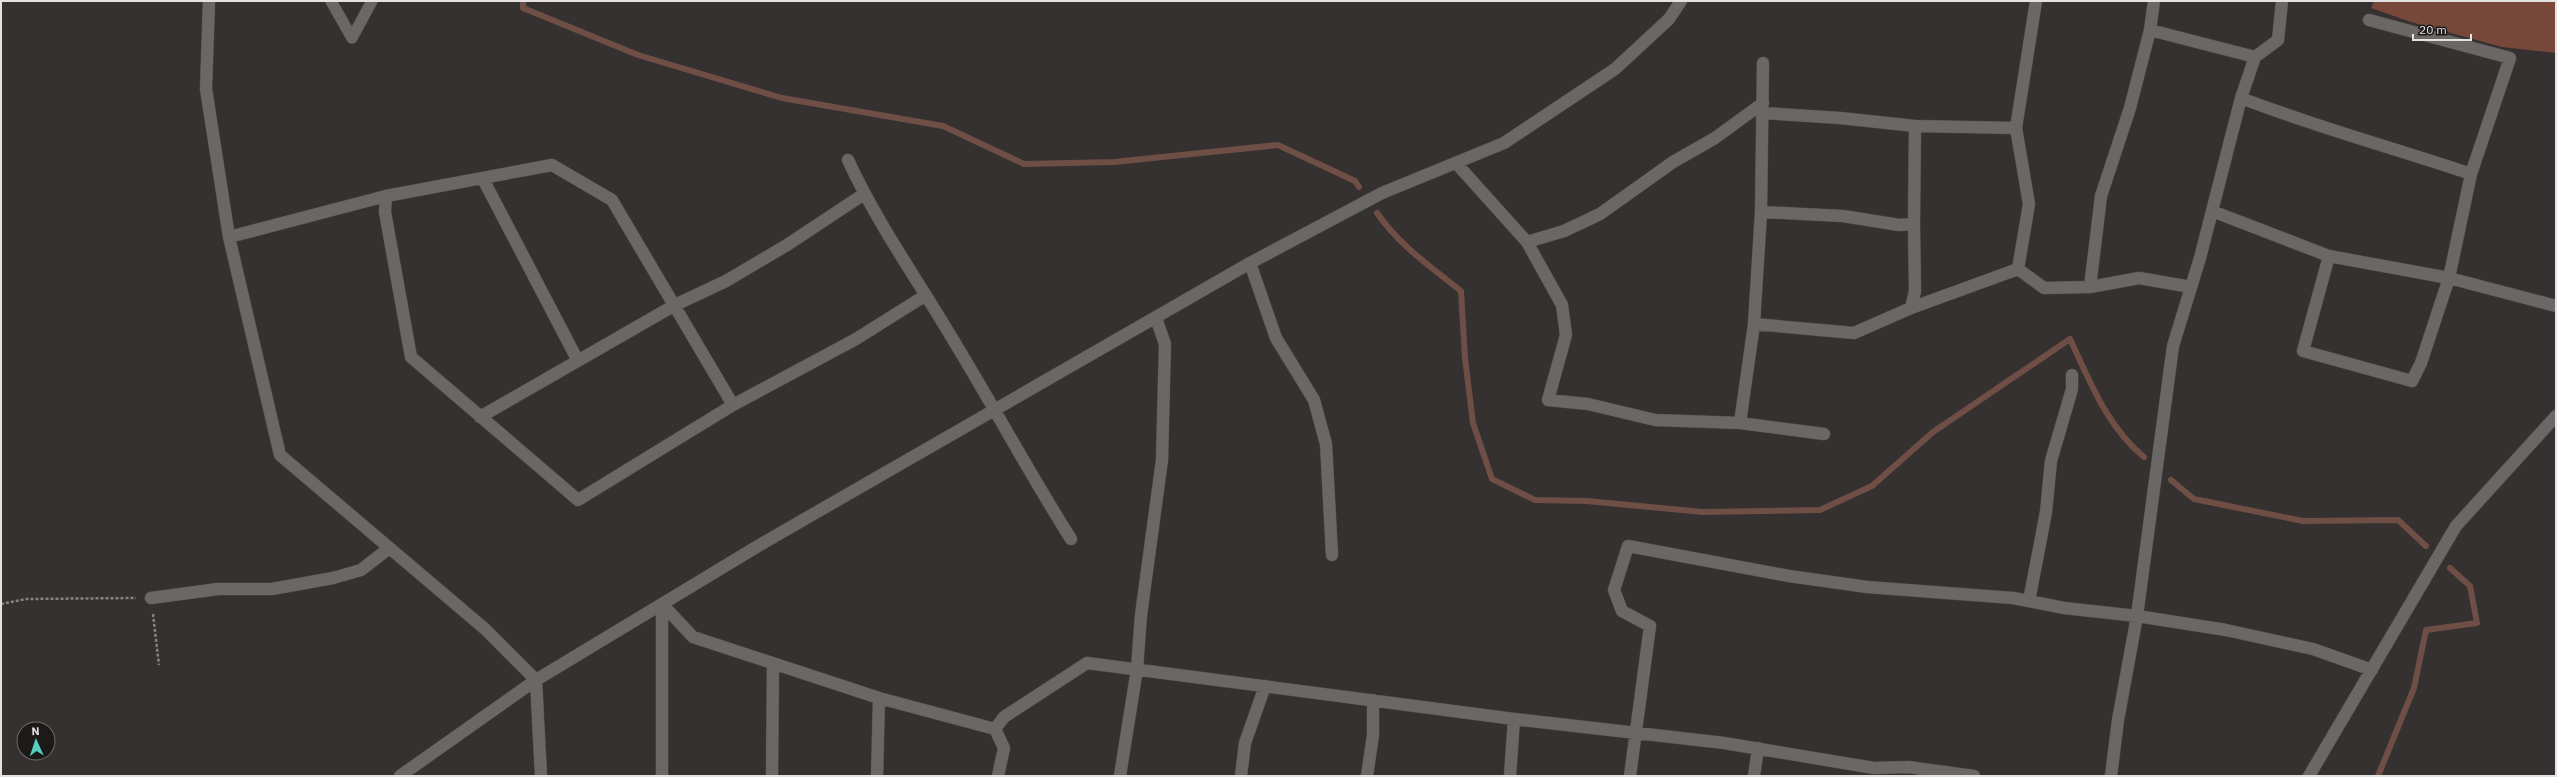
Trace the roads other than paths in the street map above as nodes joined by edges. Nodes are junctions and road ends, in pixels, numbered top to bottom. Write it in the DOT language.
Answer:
graph roads {
  1 [pos="209,1"];
  2 [pos="331,1"];
  3 [pos="372,1"];
  4 [pos="1681,1"];
  5 [pos="2036,1"];
  6 [pos="2154,1"];
  7 [pos="2282,1"];
  8 [pos="2369,20"];
  9 [pos="2150,30"];
  10 [pos="2255,57"];
  11 [pos="1763,63"];
  12 [pos="2241,98"];
  13 [pos="1763,108"];
  14 [pos="1915,126"];
  15 [pos="2016,128"];
  16 [pos="848,160"];
  17 [pos="1456,163"];
  18 [pos="2471,174"];
  19 [pos="483,179"];
  20 [pos="864,194"];
  21 [pos="386,196"];
  22 [pos="2212,211"];
  23 [pos="1761,212"];
  24 [pos="1914,224"];
  25 [pos="228,237"];
  26 [pos="1527,242"];
  27 [pos="2329,256"];
  28 [pos="1250,263"];
  29 [pos="2018,269"];
  30 [pos="2449,278"];
  31 [pos="2090,287"];
  32 [pos="2192,287"];
  33 [pos="926,295"];
  34 [pos="674,305"];
  35 [pos="2556,306"];
  36 [pos="1911,308"];
  37 [pos="1156,318"];
  38 [pos="1754,324"];
  39 [pos="578,361"];
  40 [pos="2072,375"];
  41 [pos="733,405"];
  42 [pos="994,410"];
  43 [pos="2556,416"];
  44 [pos="480,417"];
  45 [pos="1740,423"];
  46 [pos="1824,434"];
  47 [pos="1071,539"];
  48 [pos="388,549"];
  49 [pos="1332,555"];
  50 [pos="151,598"];
  51 [pos="2029,601"];
  52 [pos="662,604"];
  53 [pos="2138,616"];
  54 [pos="774,665"];
  55 [pos="1137,669"];
  56 [pos="2372,670"];
  57 [pos="536,680"];
  58 [pos="1265,686"];
  59 [pos="879,698"];
  60 [pos="1373,700"];
  61 [pos="1514,719"];
  62 [pos="996,729"];
  63 [pos="1637,733"];
  64 [pos="1758,748"];
  65 [pos="1873,772"];
  66 [pos="400,776"];
  67 [pos="541,776"];
  68 [pos="662,776"];
  69 [pos="772,776"];
  70 [pos="877,776"];
  71 [pos="998,776"];
  72 [pos="1120,776"];
  73 [pos="1241,776"];
  74 [pos="1367,776"];
  75 [pos="1510,776"];
  76 [pos="1630,776"];
  77 [pos="1754,776"];
  78 [pos="1974,776"];
  79 [pos="2111,776"];
  80 [pos="2309,776"];
  1 -- 25 [label="street"];
  2 -- 3 [label="lane"];
  4 -- 17 [label="street"];
  5 -- 15 [label="street"];
  6 -- 9 [label="street"];
  7 -- 10 [label="street"];
  8 -- 18 [label="street"];
  9 -- 10 [label="street"];
  9 -- 31 [label="street"];
  10 -- 12 [label="street"];
  11 -- 13 [label="street"];
  12 -- 18 [label="street"];
  12 -- 22 [label="street"];
  13 -- 14 [label="street"];
  13 -- 23 [label="street"];
  13 -- 26 [label="street"];
  14 -- 15 [label="street"];
  14 -- 24 [label="street"];
  15 -- 29 [label="street"];
  16 -- 20 [label="street"];
  17 -- 26 [label="street"];
  17 -- 28 [label="street"];
  18 -- 30 [label="street"];
  19 -- 21 [label="street"];
  19 -- 34 [label="street"];
  19 -- 39 [label="street"];
  20 -- 33 [label="street"];
  20 -- 34 [label="street"];
  21 -- 25 [label="street"];
  21 -- 44 [label="street"];
  22 -- 27 [label="street"];
  22 -- 32 [label="street"];
  23 -- 24 [label="street"];
  23 -- 38 [label="street"];
  24 -- 36 [label="street"];
  25 -- 48 [label="street"];
  26 -- 45 [label="street"];
  27 -- 30 [label="street"];
  27 -- 30 [label="street"];
  28 -- 37 [label="street"];
  28 -- 49 [label="street"];
  29 -- 31 [label="street"];
  29 -- 36 [label="street"];
  30 -- 35 [label="street"];
  31 -- 32 [label="street"];
  32 -- 53 [label="street"];
  33 -- 41 [label="street"];
  33 -- 42 [label="street"];
  34 -- 39 [label="street"];
  34 -- 41 [label="street"];
  36 -- 38 [label="street"];
  37 -- 42 [label="street"];
  37 -- 55 [label="street"];
  38 -- 45 [label="street"];
  39 -- 44 [label="street"];
  40 -- 51 [label="street"];
  41 -- 44 [label="street"];
  42 -- 47 [label="street"];
  42 -- 52 [label="street"];
  43 -- 56 [label="street"];
  45 -- 46 [label="street"];
  48 -- 50 [label="street"];
  48 -- 57 [label="street"];
  51 -- 53 [label="street"];
  51 -- 63 [label="street"];
  52 -- 54 [label="street"];
  52 -- 57 [label="street"];
  52 -- 68 [label="street"];
  53 -- 56 [label="street"];
  53 -- 79 [label="street"];
  54 -- 59 [label="street"];
  54 -- 69 [label="street"];
  55 -- 58 [label="street"];
  55 -- 62 [label="street"];
  55 -- 72 [label="street"];
  56 -- 80 [label="street"];
  57 -- 66 [label="street"];
  57 -- 67 [label="street"];
  58 -- 60 [label="street"];
  58 -- 73 [label="street"];
  59 -- 62 [label="street"];
  59 -- 70 [label="street"];
  60 -- 61 [label="street"];
  60 -- 74 [label="street"];
  61 -- 63 [label="street"];
  61 -- 75 [label="street"];
  62 -- 71 [label="street"];
  63 -- 64 [label="street"];
  63 -- 76 [label="street"];
  64 -- 65 [label="street"];
  64 -- 77 [label="street"];
  65 -- 78 [label="street"];
}
